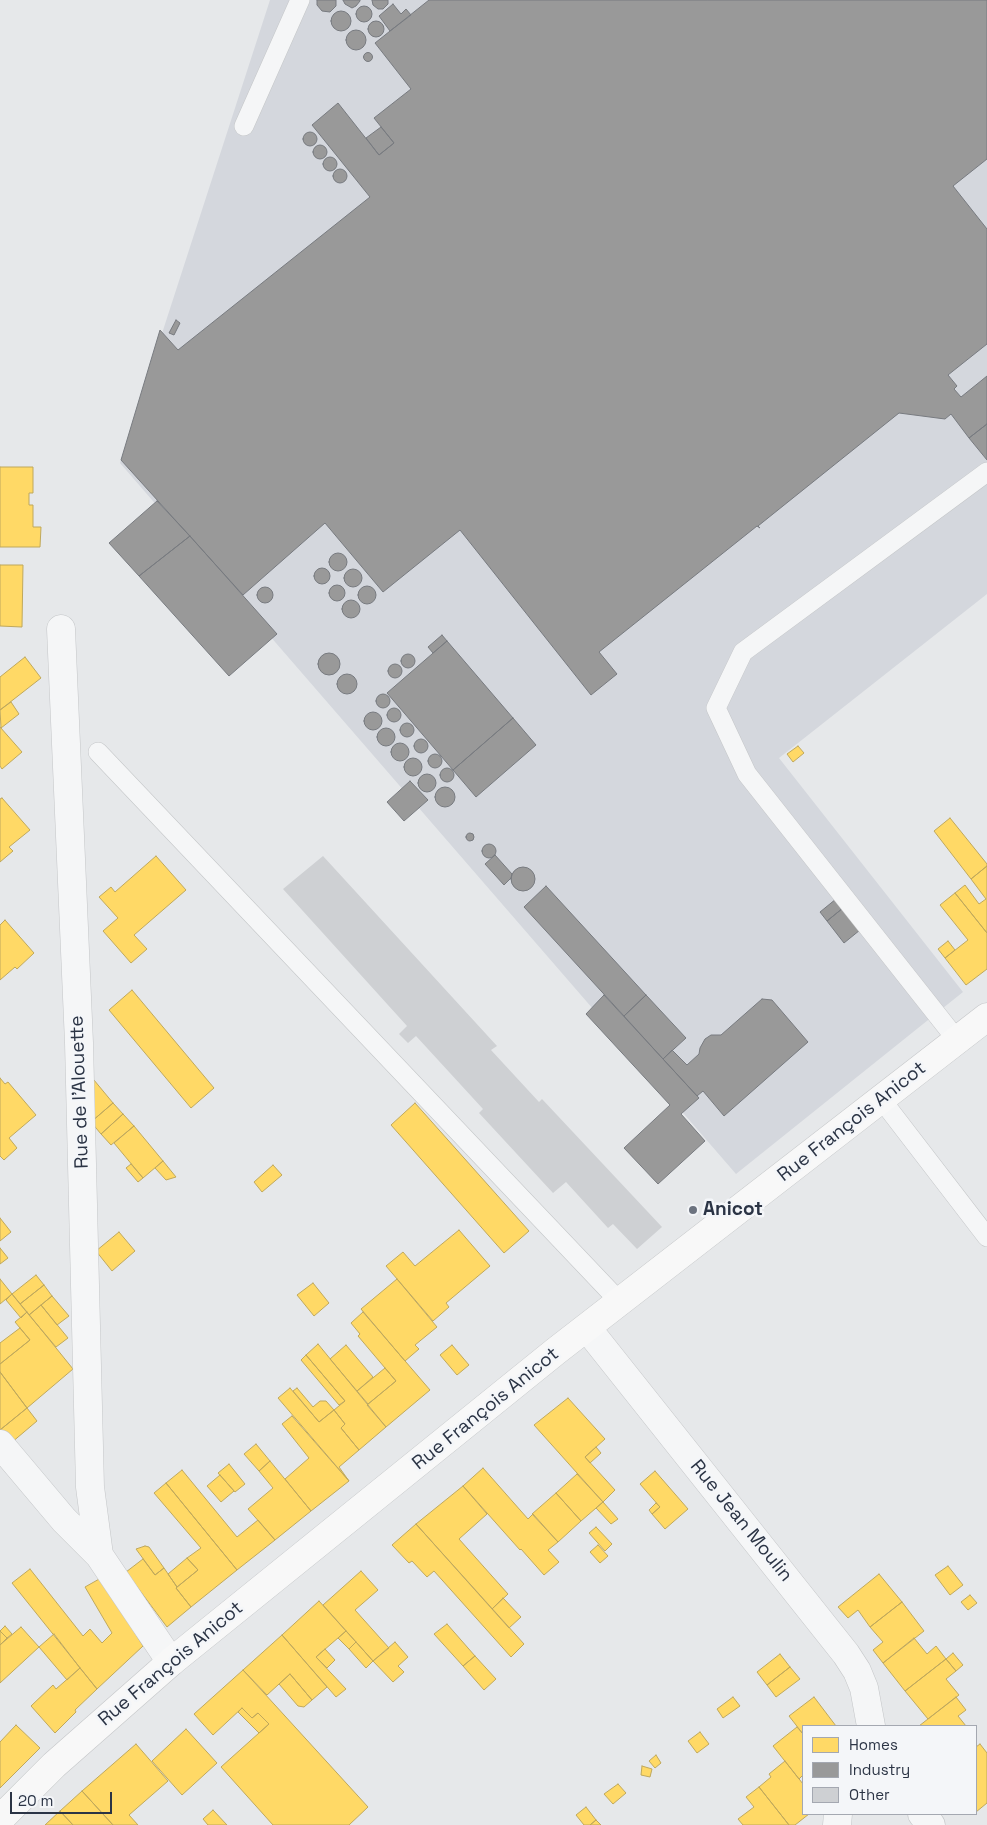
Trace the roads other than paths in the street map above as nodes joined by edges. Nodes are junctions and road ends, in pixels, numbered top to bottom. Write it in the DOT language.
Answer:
graph roads {
  1 [pos="300,0"];
  2 [pos="244,126"];
  3 [pos="987,472"];
  4 [pos="61,629"];
  5 [pos="98,752"];
  6 [pos="987,1016"];
  7 [pos="957,1040"];
  8 [pos="881,1100"];
  9 [pos="987,1237"];
  10 [pos="620,1302"];
  11 [pos="586,1328"];
  12 [pos="0,1444"];
  13 [pos="99,1555"];
  14 [pos="171,1662"];
  15 [pos="871,1725"];
  16 [pos="923,1815"];
  17 [pos="0,1819"];
  18 [pos="931,1825"];
  1 -- 2 [label="lane"];
  3 -- 7 [label="lane"];
  4 -- 13 [label="street, Rue de l'Alouette"];
  5 -- 10 [label="lane"];
  6 -- 7 [label="street, Rue François Anicot"];
  7 -- 8 [label="street, Rue François Anicot"];
  8 -- 9 [label="lane"];
  8 -- 10 [label="street, Rue François Anicot"];
  10 -- 11 [label="street, Rue François Anicot"];
  11 -- 14 [label="street, Rue François Anicot"];
  11 -- 15 [label="street, Rue Jean Moulin"];
  12 -- 13 [label="street"];
  13 -- 14 [label="street"];
  14 -- 17 [label="street, Rue François Anicot"];
  16 -- 18 [label="street"];
}
